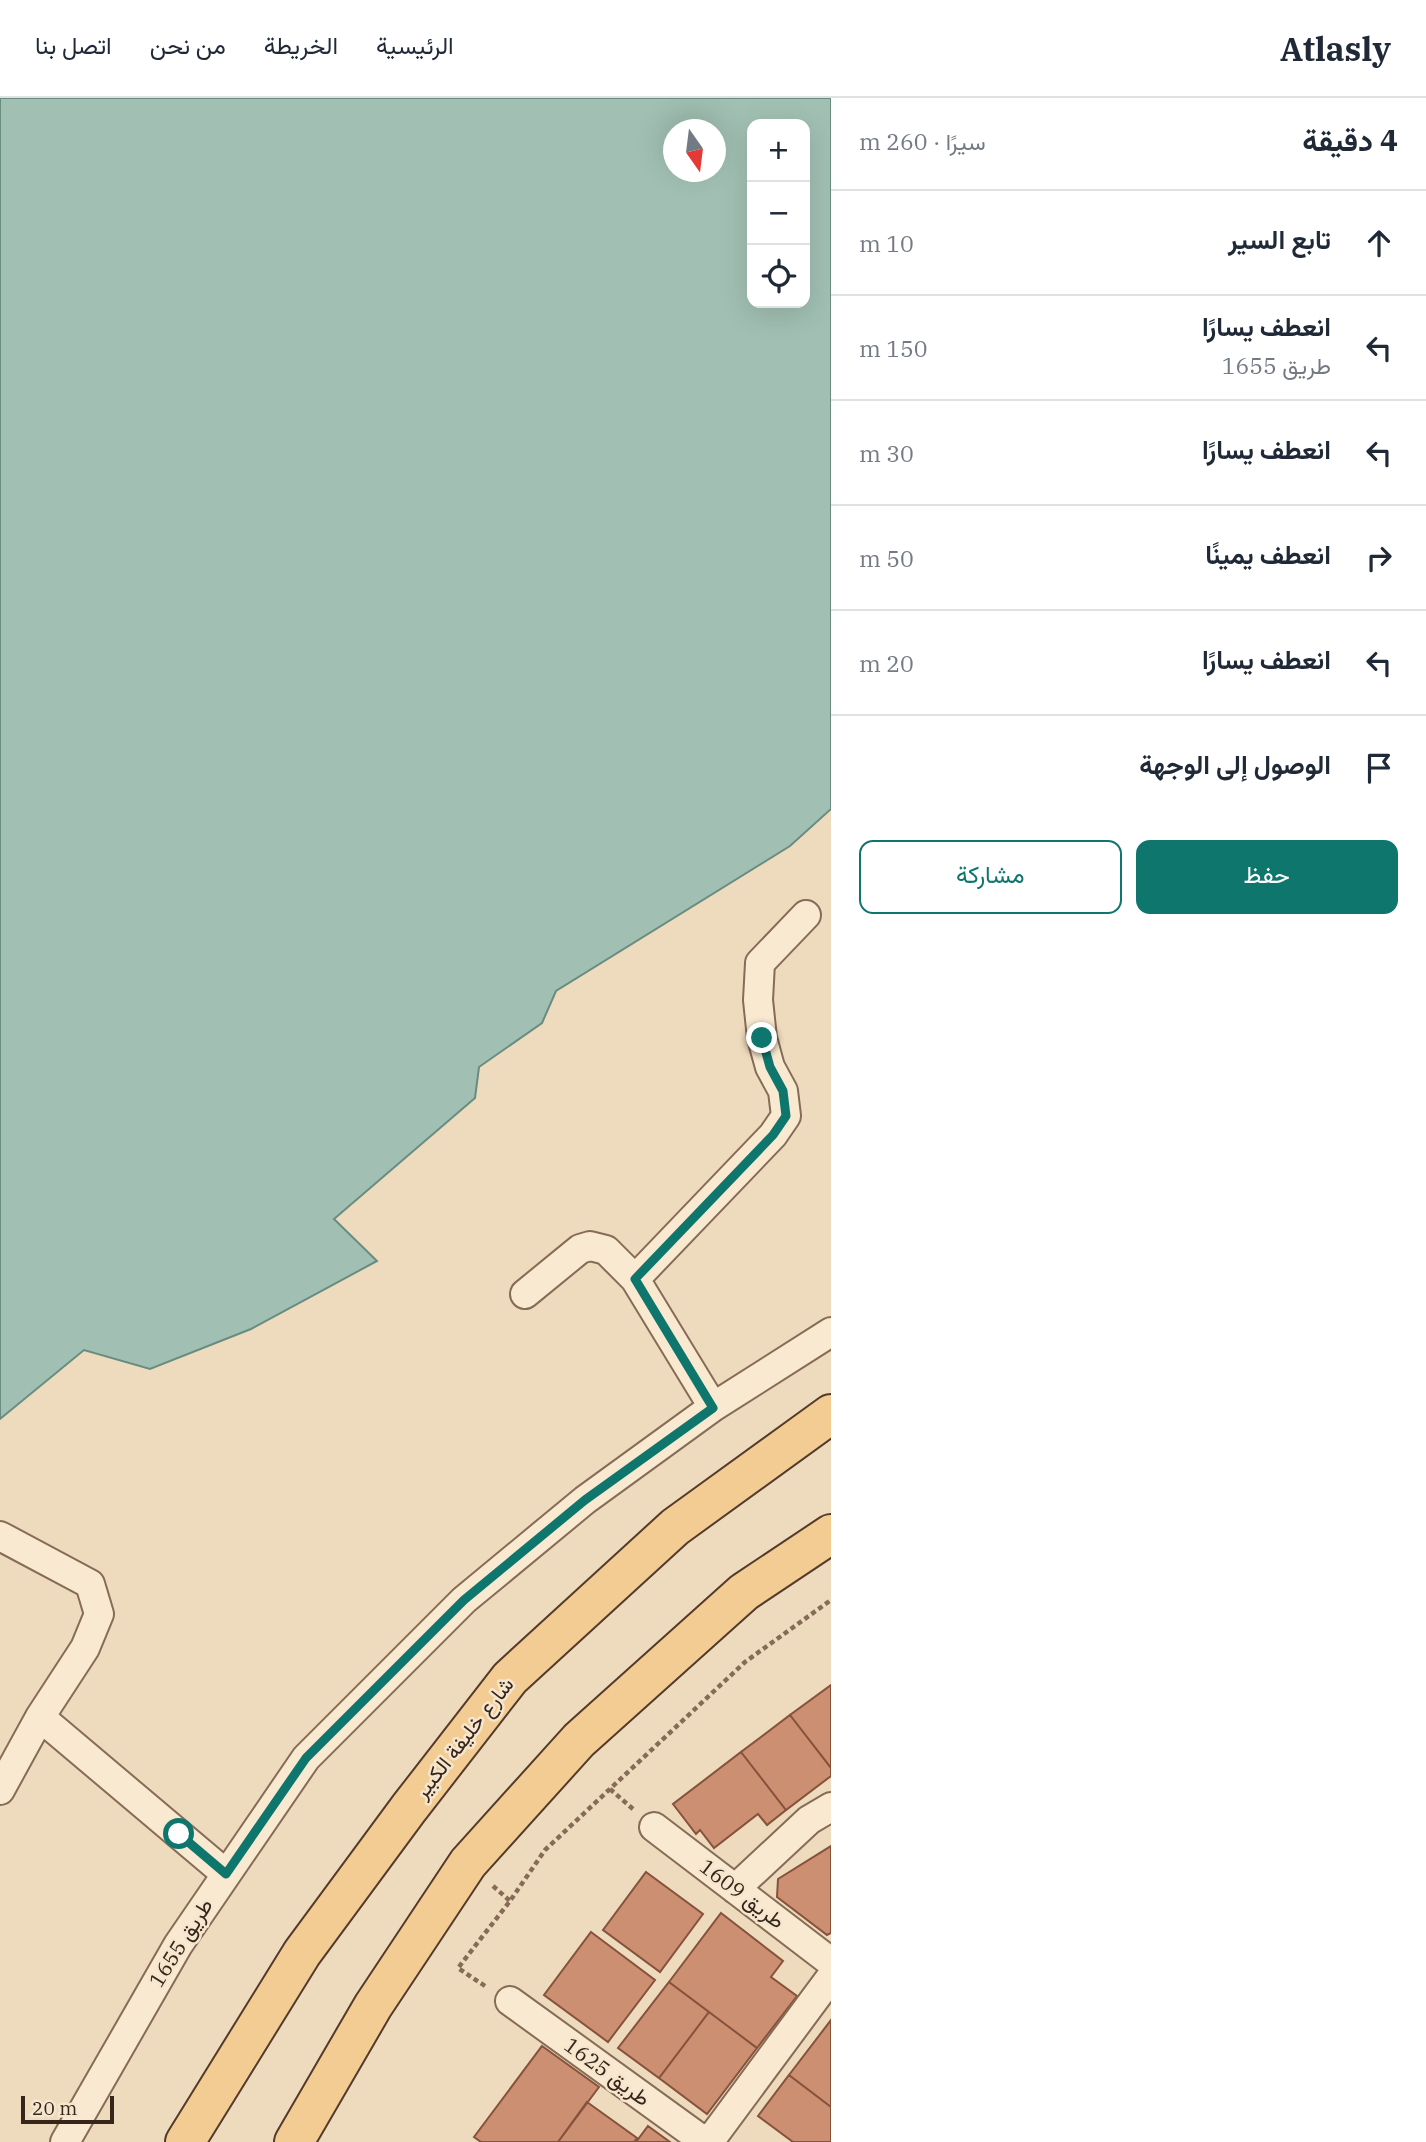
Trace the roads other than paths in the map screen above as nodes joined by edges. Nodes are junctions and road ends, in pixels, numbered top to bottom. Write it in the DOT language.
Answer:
graph roads {
  1 [pos="807,915"];
  2 [pos="635,1279"];
  3 [pos="525,1294"];
  4 [pos="831,1332"];
  5 [pos="713,1408"];
  6 [pos="831,1414"];
  7 [pos="831,1534"];
  8 [pos="0,1536"];
  9 [pos="40,1717"];
  10 [pos="0,1790"];
  11 [pos="831,1807"];
  12 [pos="654,1826"];
  13 [pos="226,1874"];
  14 [pos="734,1889"];
  15 [pos="831,1962"];
  16 [pos="831,1978"];
  17 [pos="510,2001"];
  18 [pos="65,2142"];
  19 [pos="185,2142"];
  20 [pos="294,2142"];
  21 [pos="707,2142"];
  1 -- 2 [label="street"];
  2 -- 3 [label="street"];
  2 -- 5 [label="street"];
  4 -- 5 [label="street, طريق 1655"];
  5 -- 13 [label="street, طريق 1655"];
  6 -- 19 [label="main road, شارع خليفة الكبير"];
  7 -- 20 [label="main road"];
  8 -- 9 [label="street"];
  9 -- 10 [label="street"];
  9 -- 13 [label="street"];
  11 -- 14 [label="street"];
  12 -- 14 [label="street, طريق 1609"];
  13 -- 18 [label="street, طريق 1655"];
  14 -- 15 [label="street, طريق 1609"];
  16 -- 21 [label="street"];
  17 -- 21 [label="street, طريق 1625"];
}
